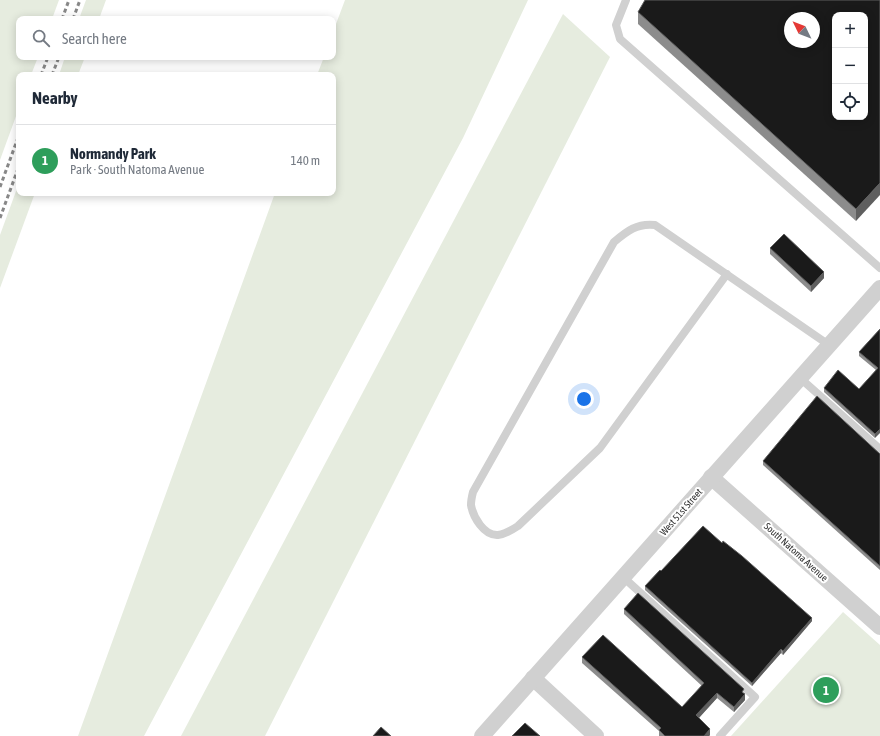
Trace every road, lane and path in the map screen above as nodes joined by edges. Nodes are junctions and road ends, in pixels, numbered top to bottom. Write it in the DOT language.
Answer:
graph roads {
  1 [pos="626,0"];
  2 [pos="880,268"];
  3 [pos="727,274"];
  4 [pos="880,288"];
  5 [pos="829,345"];
  6 [pos="800,378"];
  7 [pos="880,449"];
  8 [pos="711,477"];
  9 [pos="622,577"];
  10 [pos="880,627"];
  11 [pos="533,678"];
  12 [pos="482,736"];
  13 [pos="596,736"];
  14 [pos="720,736"];
  1 -- 2 [label="lane"];
  3 -- 3 [label="lane"];
  3 -- 5 [label="lane"];
  4 -- 5 [label="street, West 51st Street"];
  5 -- 6 [label="street, West 51st Street"];
  6 -- 7 [label="lane"];
  6 -- 8 [label="street, West 51st Street"];
  8 -- 9 [label="street, West 51st Street"];
  8 -- 10 [label="street, South Natoma Avenue"];
  9 -- 11 [label="street, West 51st Street"];
  9 -- 14 [label="lane"];
  11 -- 12 [label="street, West 51st Street"];
  11 -- 13 [label="street"];
}
